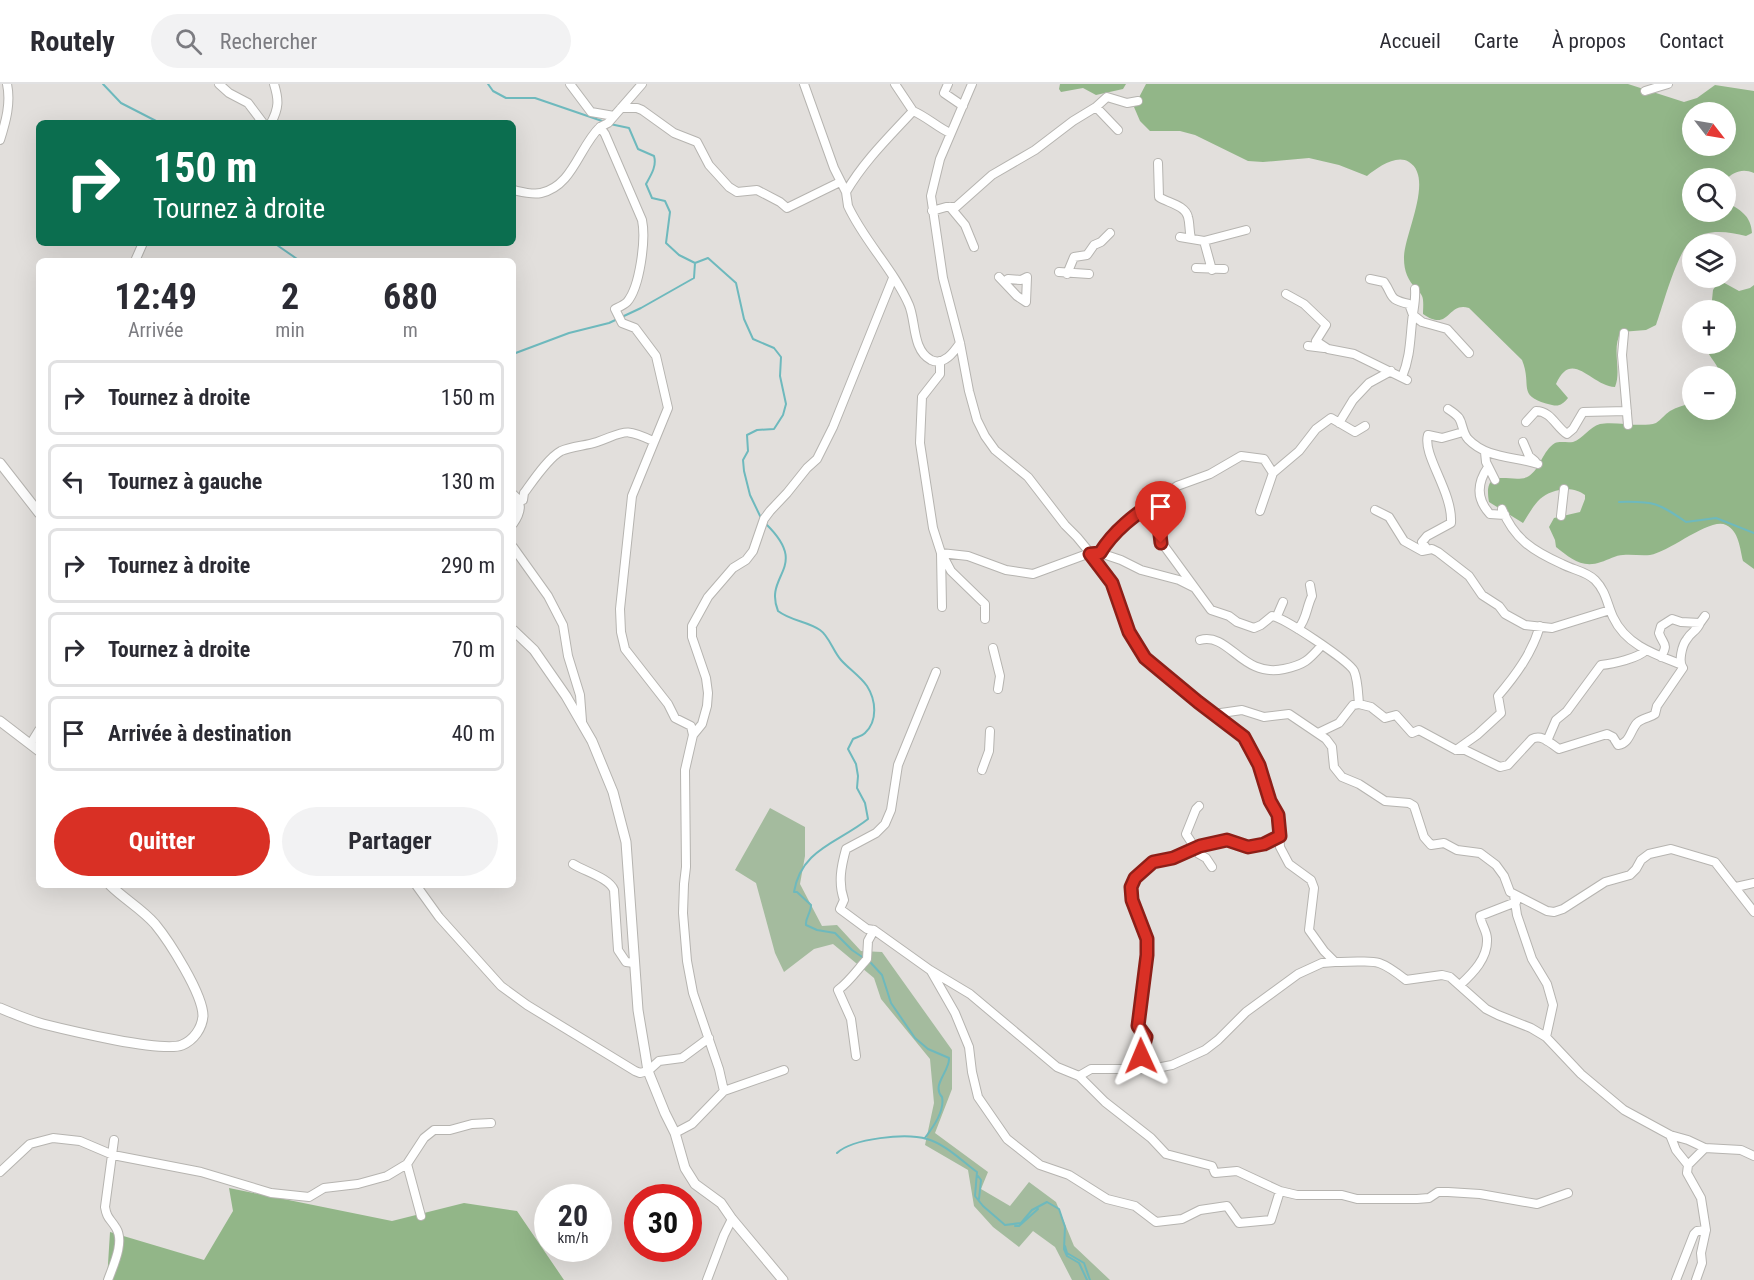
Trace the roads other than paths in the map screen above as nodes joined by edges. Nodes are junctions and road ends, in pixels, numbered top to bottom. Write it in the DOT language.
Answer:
graph roads {
  1 [pos="7,84"];
  2 [pos="219,84"];
  3 [pos="274,84"];
  4 [pos="570,84"];
  5 [pos="642,84"];
  6 [pos="804,84"];
  7 [pos="895,84"];
  8 [pos="948,84"];
  9 [pos="972,84"];
  10 [pos="1668,84"];
  11 [pos="1645,91"];
  12 [pos="1138,101"];
  13 [pos="963,106"];
  14 [pos="1096,106"];
  15 [pos="621,108"];
  16 [pos="913,111"];
  17 [pos="614,116"];
  18 [pos="261,120"];
  19 [pos="273,120"];
  20 [pos="600,128"];
  21 [pos="1118,130"];
  22 [pos="950,133"];
  23 [pos="0,140"];
  24 [pos="1158,163"];
  25 [pos="840,182"];
  26 [pos="516,190"];
  27 [pos="846,192"];
  28 [pos="950,207"];
  29 [pos="932,211"];
  30 [pos="1246,230"];
  31 [pos="1110,233"];
  32 [pos="1180,237"];
  33 [pos="1191,238"];
  34 [pos="1204,241"];
  35 [pos="974,247"];
  36 [pos="1196,268"];
  37 [pos="1224,269"];
  38 [pos="1212,270"];
  39 [pos="1089,274"];
  40 [pos="893,278"];
  41 [pos="1370,279"];
  42 [pos="1415,289"];
  43 [pos="1286,294"];
  44 [pos="1413,315"];
  45 [pos="1624,333"];
  46 [pos="960,343"];
  47 [pos="1308,346"];
  48 [pos="1328,348"];
  49 [pos="1468,353"];
  50 [pos="940,361"];
  51 [pos="1391,371"];
  52 [pos="1448,409"];
  53 [pos="1627,411"];
  54 [pos="1467,412"];
  55 [pos="1460,418"];
  56 [pos="1526,422"];
  57 [pos="1339,423"];
  58 [pos="1628,425"];
  59 [pos="1365,426"];
  60 [pos="1463,432"];
  61 [pos="653,441"];
  62 [pos="1523,442"];
  63 [pos="1485,452"];
  64 [pos="1488,467"];
  65 [pos="2,469"];
  66 [pos="1273,472"];
  67 [pos="1495,480"];
  68 [pos="1564,489"];
  69 [pos="516,498"];
  70 [pos="1156,500"];
  71 [pos="519,501"];
  72 [pos="36,509"];
  73 [pos="1375,510"];
  74 [pos="1260,511"];
  75 [pos="1561,516"];
  76 [pos="516,519"];
  77 [pos="1427,549"];
  78 [pos="516,551"];
  79 [pos="941,553"];
  80 [pos="1100,553"];
  81 [pos="1090,554"];
  82 [pos="1567,556"];
  83 [pos="1567,566"];
  84 [pos="1310,585"];
  85 [pos="1195,588"];
  86 [pos="1283,602"];
  87 [pos="942,607"];
  88 [pos="1610,610"];
  89 [pos="1277,616"];
  90 [pos="985,619"];
  91 [pos="1540,626"];
  92 [pos="1298,629"];
  93 [pos="516,633"];
  94 [pos="1200,640"];
  95 [pos="1322,645"];
  96 [pos="993,648"];
  97 [pos="1646,650"];
  98 [pos="1661,657"];
  99 [pos="1680,664"];
  100 [pos="936,672"];
  101 [pos="998,689"];
  102 [pos="1359,704"];
  103 [pos="1214,714"];
  104 [pos="0,721"];
  105 [pos="582,721"];
  106 [pos="990,731"];
  107 [pos="1318,734"];
  108 [pos="693,735"];
  109 [pos="1548,741"];
  110 [pos="36,747"];
  111 [pos="1456,750"];
  112 [pos="982,771"];
  113 [pos="1199,806"];
  114 [pos="1280,836"];
  115 [pos="1195,847"];
  116 [pos="573,864"];
  117 [pos="1212,867"];
  118 [pos="1754,882"];
  119 [pos="1736,887"];
  120 [pos="113,888"];
  121 [pos="418,888"];
  122 [pos="1515,899"];
  123 [pos="1754,912"];
  124 [pos="874,930"];
  125 [pos="1335,962"];
  126 [pos="634,963"];
  127 [pos="930,970"];
  128 [pos="1460,985"];
  129 [pos="0,1008"];
  130 [pos="1546,1037"];
  131 [pos="709,1038"];
  132 [pos="856,1056"];
  133 [pos="1140,1068"];
  134 [pos="784,1070"];
  135 [pos="648,1071"];
  136 [pos="1079,1076"];
  137 [pos="724,1091"];
  138 [pos="491,1123"];
  139 [pos="675,1133"];
  140 [pos="1670,1135"];
  141 [pos="114,1140"];
  142 [pos="1705,1148"];
  143 [pos="113,1155"];
  144 [pos="1754,1156"];
  145 [pos="407,1164"];
  146 [pos="1688,1165"];
  147 [pos="0,1172"];
  148 [pos="1280,1191"];
  149 [pos="1568,1193"];
  150 [pos="421,1216"];
  151 [pos="732,1219"];
  152 [pos="1706,1230"];
  153 [pos="108,1280"];
  154 [pos="707,1280"];
  155 [pos="783,1280"];
  156 [pos="1677,1280"];
  157 [pos="1696,1280"];
  1 -- 23 [label="street"];
  2 -- 18 [label="street"];
  3 -- 19 [label="street"];
  4 -- 17 [label="street"];
  5 -- 15 [label="street"];
  6 -- 25 [label="street"];
  7 -- 16 [label="street"];
  8 -- 13 [label="street"];
  9 -- 13 [label="street"];
  10 -- 11 [label="street"];
  12 -- 14 [label="street"];
  13 -- 22 [label="street"];
  14 -- 21 [label="street"];
  14 -- 28 [label="street"];
  15 -- 17 [label="street"];
  15 -- 25 [label="street"];
  16 -- 22 [label="street"];
  16 -- 27 [label="street"];
  17 -- 20 [label="street"];
  20 -- 26 [label="street"];
  20 -- 61 [label="street"];
  22 -- 29 [label="street"];
  24 -- 33 [label="street"];
  25 -- 27 [label="street"];
  27 -- 40 [label="street"];
  28 -- 29 [label="street"];
  28 -- 35 [label="street"];
  29 -- 46 [label="street"];
  30 -- 34 [label="street"];
  31 -- 39 [label="street"];
  32 -- 33 [label="street"];
  33 -- 34 [label="street"];
  34 -- 38 [label="street"];
  36 -- 38 [label="street"];
  37 -- 38 [label="street"];
  40 -- 50 [label="street"];
  40 -- 108 [label="street"];
  41 -- 44 [label="street"];
  42 -- 44 [label="street"];
  43 -- 48 [label="street"];
  44 -- 49 [label="street"];
  44 -- 51 [label="street"];
  45 -- 53 [label="street"];
  46 -- 50 [label="street"];
  46 -- 81 [label="street"];
  47 -- 48 [label="street"];
  48 -- 51 [label="street"];
  50 -- 79 [label="street"];
  51 -- 57 [label="street"];
  52 -- 55 [label="street"];
  53 -- 56 [label="street"];
  53 -- 58 [label="street"];
  54 -- 55 [label="street"];
  55 -- 60 [label="street"];
  57 -- 59 [label="street"];
  57 -- 66 [label="street"];
  60 -- 63 [label="street"];
  60 -- 77 [label="street"];
  61 -- 71 [label="street"];
  61 -- 108 [label="street"];
  62 -- 63 [label="street"];
  63 -- 64 [label="street"];
  64 -- 67 [label="street"];
  64 -- 83 [label="street"];
  65 -- 72 [label="street"];
  66 -- 70 [label="street"];
  66 -- 74 [label="street"];
  68 -- 75 [label="street"];
  69 -- 71 [label="street"];
  70 -- 80 [label="street"];
  70 -- 85 [label="street"];
  71 -- 76 [label="street"];
  73 -- 77 [label="street"];
  77 -- 91 [label="street"];
  78 -- 105 [label="street"];
  79 -- 81 [label="street"];
  79 -- 87 [label="street"];
  79 -- 90 [label="street"];
  80 -- 81 [label="street"];
  80 -- 85 [label="street"];
  81 -- 103 [label="street"];
  82 -- 83 [label="street"];
  83 -- 88 [label="street"];
  84 -- 92 [label="street"];
  85 -- 89 [label="street"];
  86 -- 89 [label="street"];
  88 -- 91 [label="street"];
  88 -- 97 [label="street"];
  89 -- 92 [label="street"];
  91 -- 111 [label="street"];
  92 -- 95 [label="street"];
  93 -- 105 [label="street"];
  94 -- 95 [label="street"];
  95 -- 102 [label="street"];
  96 -- 101 [label="street"];
  97 -- 98 [label="street"];
  97 -- 109 [label="street"];
  98 -- 99 [label="street"];
  98 -- 99 [label="street"];
  99 -- 109 [label="street"];
  100 -- 124 [label="street"];
  102 -- 107 [label="street"];
  102 -- 111 [label="street"];
  103 -- 107 [label="street"];
  103 -- 114 [label="street"];
  104 -- 110 [label="street"];
  105 -- 126 [label="street"];
  106 -- 112 [label="street"];
  107 -- 122 [label="street"];
  108 -- 131 [label="street"];
  109 -- 111 [label="street"];
  113 -- 115 [label="street"];
  114 -- 115 [label="street"];
  114 -- 125 [label="street"];
  115 -- 117 [label="street"];
  115 -- 133 [label="street"];
  116 -- 126 [label="street"];
  118 -- 119 [label="street"];
  119 -- 122 [label="street"];
  119 -- 123 [label="street"];
  120 -- 129 [label="street"];
  121 -- 135 [label="street"];
  122 -- 128 [label="street"];
  122 -- 130 [label="street"];
  124 -- 127 [label="street"];
  124 -- 132 [label="street"];
  125 -- 128 [label="street"];
  125 -- 133 [label="street"];
  126 -- 135 [label="street"];
  127 -- 136 [label="street"];
  127 -- 148 [label="street"];
  128 -- 130 [label="street"];
  130 -- 140 [label="street"];
  131 -- 135 [label="street"];
  131 -- 137 [label="street"];
  133 -- 136 [label="street"];
  134 -- 137 [label="street"];
  135 -- 139 [label="street"];
  136 -- 148 [label="street"];
  137 -- 139 [label="street"];
  138 -- 145 [label="street"];
  139 -- 151 [label="street"];
  140 -- 142 [label="street"];
  140 -- 146 [label="street"];
  141 -- 143 [label="street"];
  142 -- 144 [label="street"];
  142 -- 146 [label="street"];
  143 -- 145 [label="street"];
  143 -- 147 [label="street"];
  143 -- 153 [label="street"];
  145 -- 150 [label="street"];
  146 -- 152 [label="street"];
  148 -- 149 [label="street"];
  151 -- 154 [label="street"];
  151 -- 155 [label="street"];
  152 -- 156 [label="street"];
  152 -- 157 [label="street"];
}
